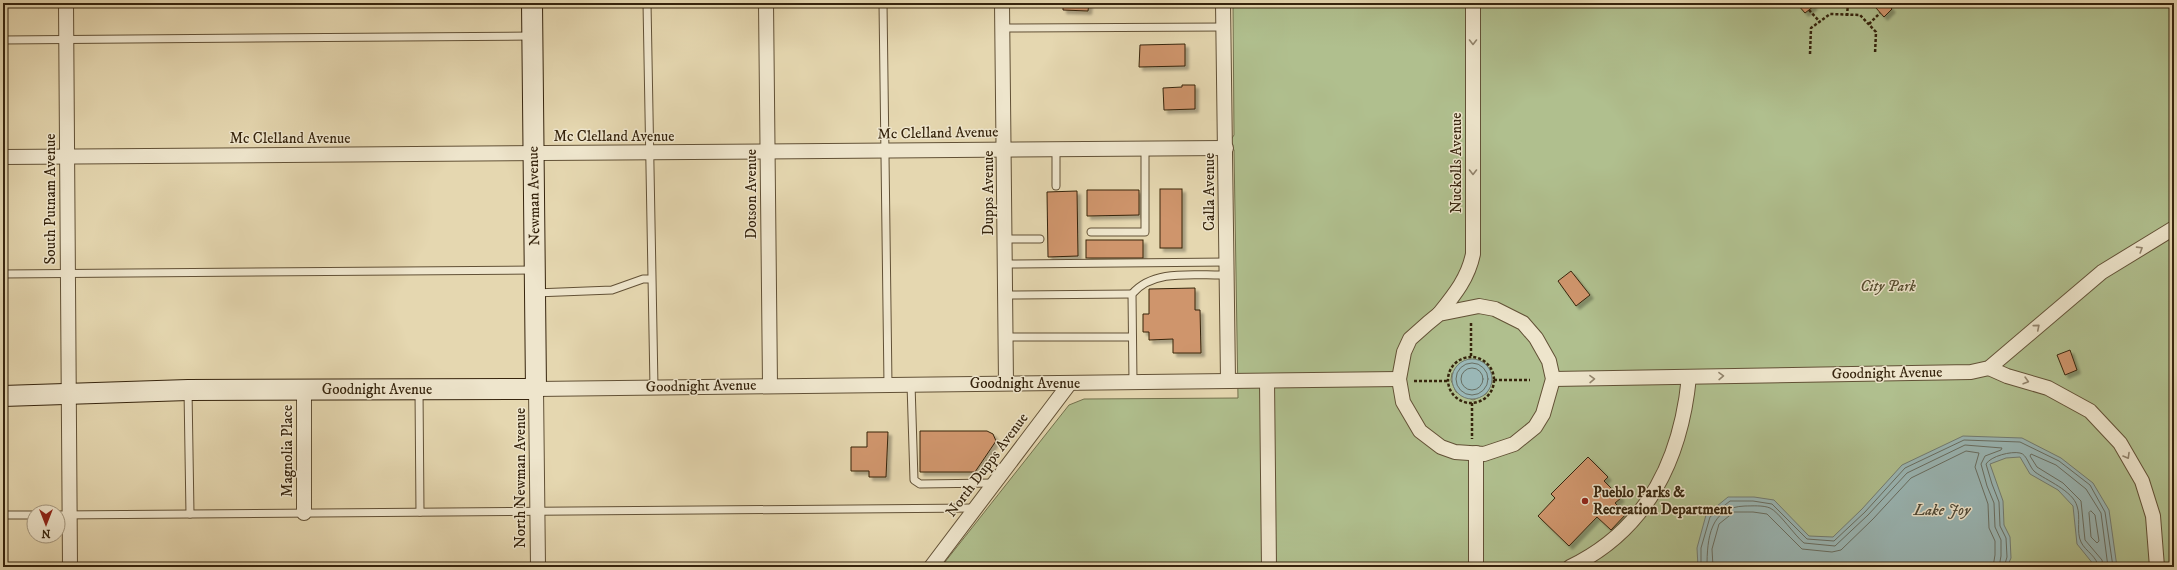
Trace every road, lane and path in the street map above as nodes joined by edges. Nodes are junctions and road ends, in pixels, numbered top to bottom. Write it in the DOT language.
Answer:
graph roads {
  1 [pos="66,3"];
  2 [pos="532,3"];
  3 [pos="647,3"];
  4 [pos="766,3"];
  5 [pos="883,3"];
  6 [pos="1002,3"];
  7 [pos="1223,3"];
  8 [pos="1472,3"];
  9 [pos="1848,3"];
  10 [pos="1809,10"];
  11 [pos="1880,13"];
  12 [pos="1847,15"];
  13 [pos="1820,22"];
  14 [pos="1869,24"];
  15 [pos="1224,26"];
  16 [pos="1002,28"];
  17 [pos="533,36"];
  18 [pos="3,40"];
  19 [pos="66,40"];
  20 [pos="1810,54"];
  21 [pos="1875,54"];
  22 [pos="1226,148"];
  23 [pos="1004,149"];
  24 [pos="1056,149"];
  25 [pos="1145,149"];
  26 [pos="884,151"];
  27 [pos="768,152"];
  28 [pos="533,153"];
  29 [pos="649,153"];
  30 [pos="66,156"];
  31 [pos="3,157"];
  32 [pos="1056,186"];
  33 [pos="2174,228"];
  34 [pos="1091,232"];
  35 [pos="1040,239"];
  36 [pos="1005,240"];
  37 [pos="1168,262"];
  38 [pos="1005,264"];
  39 [pos="1227,269"];
  40 [pos="535,270"];
  41 [pos="3,274"];
  42 [pos="67,274"];
  43 [pos="1167,276"];
  44 [pos="651,279"];
  45 [pos="535,293"];
  46 [pos="1132,294"];
  47 [pos="1005,295"];
  48 [pos="1439,314"];
  49 [pos="1471,318"];
  50 [pos="1006,337"];
  51 [pos="1132,337"];
  52 [pos="1471,357"];
  53 [pos="1989,368"];
  54 [pos="1689,377"];
  55 [pos="1552,379"];
  56 [pos="1228,380"];
  57 [pos="1403,380"];
  58 [pos="1494,380"];
  59 [pos="1530,380"];
  60 [pos="1267,381"];
  61 [pos="1448,381"];
  62 [pos="1133,382"];
  63 [pos="888,384"];
  64 [pos="912,384"];
  65 [pos="1006,384"];
  66 [pos="1070,384"];
  67 [pos="770,385"];
  68 [pos="654,387"];
  69 [pos="304,389"];
  70 [pos="419,389"];
  71 [pos="536,389"];
  72 [pos="188,390"];
  73 [pos="68,395"];
  74 [pos="3,396"];
  75 [pos="1472,403"];
  76 [pos="1474,448"];
  77 [pos="995,483"];
  78 [pos="64,504"];
  79 [pos="976,508"];
  80 [pos="538,511"];
  81 [pos="420,512"];
  82 [pos="304,513"];
  83 [pos="190,514"];
  84 [pos="3,515"];
  85 [pos="26,515"];
  86 [pos="66,515"];
  87 [pos="66,532"];
  88 [pos="70,567"];
  89 [pos="538,567"];
  90 [pos="931,567"];
  91 [pos="1269,567"];
  92 [pos="1476,567"];
  93 [pos="1570,567"];
  94 [pos="2157,567"];
  1 -- 19 [label="street, South Putnam Avenue"];
  2 -- 17 [label="street, Newman Avenue"];
  3 -- 29 [label="lane"];
  4 -- 27 [label="street, Dotson Avenue"];
  5 -- 26 [label="lane"];
  6 -- 16 [label="street, Dupps Avenue"];
  7 -- 15 [label="street, Calla Avenue"];
  8 -- 48 [label="street, Nuckolls Avenue, one-way"];
  9 -- 12 [label="path"];
  10 -- 13 [label="path"];
  11 -- 14 [label="path"];
  12 -- 13 [label="path"];
  12 -- 14 [label="path"];
  13 -- 20 [label="path"];
  14 -- 21 [label="path"];
  15 -- 16 [label="lane"];
  15 -- 22 [label="street, Calla Avenue"];
  16 -- 23 [label="street, Dupps Avenue"];
  17 -- 19 [label="lane"];
  17 -- 28 [label="street, Newman Avenue"];
  18 -- 19 [label="lane"];
  19 -- 30 [label="street, South Putnam Avenue"];
  22 -- 25 [label="street, Mc Clelland Avenue"];
  22 -- 39 [label="street, Calla Avenue"];
  23 -- 24 [label="street, Mc Clelland Avenue"];
  23 -- 26 [label="street, Mc Clelland Avenue"];
  23 -- 36 [label="street, Dupps Avenue"];
  24 -- 25 [label="street, Mc Clelland Avenue"];
  24 -- 32 [label="lane"];
  25 -- 34 [label="lane"];
  26 -- 27 [label="street, Mc Clelland Avenue"];
  26 -- 63 [label="lane"];
  27 -- 29 [label="street, Mc Clelland Avenue"];
  27 -- 67 [label="street, Dotson Avenue"];
  28 -- 29 [label="street, Mc Clelland Avenue"];
  28 -- 30 [label="street, Mc Clelland Avenue"];
  28 -- 40 [label="street, Newman Avenue"];
  29 -- 44 [label="lane"];
  30 -- 31 [label="street, Mc Clelland Avenue"];
  30 -- 42 [label="street, South Putnam Avenue"];
  53 -- 33 [label="street, Goodnight Avenue, one-way"];
  35 -- 36 [label="lane"];
  36 -- 38 [label="street, Dupps Avenue"];
  37 -- 38 [label="lane"];
  37 -- 39 [label="lane"];
  37 -- 43 [label="lane"];
  38 -- 47 [label="street, Dupps Avenue"];
  39 -- 43 [label="lane"];
  39 -- 56 [label="street, Calla Avenue"];
  40 -- 42 [label="lane"];
  40 -- 45 [label="street, Newman Avenue"];
  41 -- 42 [label="lane"];
  42 -- 73 [label="street, South Putnam Avenue"];
  43 -- 46 [label="lane"];
  44 -- 45 [label="lane"];
  44 -- 68 [label="lane"];
  45 -- 71 [label="street, Newman Avenue"];
  46 -- 47 [label="lane"];
  46 -- 51 [label="lane"];
  47 -- 50 [label="street, Dupps Avenue"];
  48 -- 55 [label="street"];
  48 -- 57 [label="street, Nuckolls Avenue"];
  49 -- 52 [label="path"];
  50 -- 51 [label="lane"];
  50 -- 65 [label="street, Dupps Avenue"];
  51 -- 62 [label="lane"];
  52 -- 58 [label="path"];
  52 -- 61 [label="path"];
  54 -- 53 [label="street, Goodnight Avenue, one-way"];
  53 -- 94 [label="street, one-way"];
  55 -- 54 [label="street, Goodnight Avenue, one-way"];
  54 -- 93 [label="street"];
  55 -- 76 [label="street"];
  56 -- 60 [label="street, Goodnight Avenue"];
  56 -- 62 [label="street, Goodnight Avenue"];
  57 -- 60 [label="street, Goodnight Avenue"];
  57 -- 61 [label="path"];
  57 -- 76 [label="street"];
  58 -- 59 [label="path"];
  58 -- 75 [label="path"];
  60 -- 91 [label="street"];
  61 -- 75 [label="path"];
  62 -- 66 [label="street, Goodnight Avenue"];
  63 -- 64 [label="street, Goodnight Avenue"];
  63 -- 67 [label="street, Goodnight Avenue"];
  64 -- 65 [label="street, Goodnight Avenue"];
  64 -- 77 [label="lane"];
  65 -- 66 [label="street, Goodnight Avenue"];
  66 -- 77 [label="street, North Dupps Avenue"];
  67 -- 68 [label="street, Goodnight Avenue"];
  68 -- 71 [label="street, Goodnight Avenue"];
  69 -- 70 [label="street, Goodnight Avenue"];
  69 -- 72 [label="street, Goodnight Avenue"];
  69 -- 82 [label="street, Magnolia Place"];
  70 -- 71 [label="street, Goodnight Avenue"];
  70 -- 81 [label="lane"];
  71 -- 80 [label="street, North Newman Avenue"];
  72 -- 73 [label="street, Goodnight Avenue"];
  72 -- 83 [label="lane"];
  73 -- 74 [label="street, Goodnight Avenue"];
  73 -- 78 [label="street, South Putnam Avenue"];
  75 -- 76 [label="path"];
  76 -- 92 [label="street"];
  77 -- 79 [label="street, North Dupps Avenue"];
  79 -- 80 [label="lane"];
  79 -- 90 [label="street, North Dupps Avenue"];
  80 -- 81 [label="lane"];
  80 -- 89 [label="street, North Newman Avenue"];
  81 -- 82 [label="lane"];
  82 -- 83 [label="lane"];
  83 -- 86 [label="lane"];
  84 -- 85 [label="lane"];
  87 -- 88 [label="street, South Putnam Avenue"];
}
